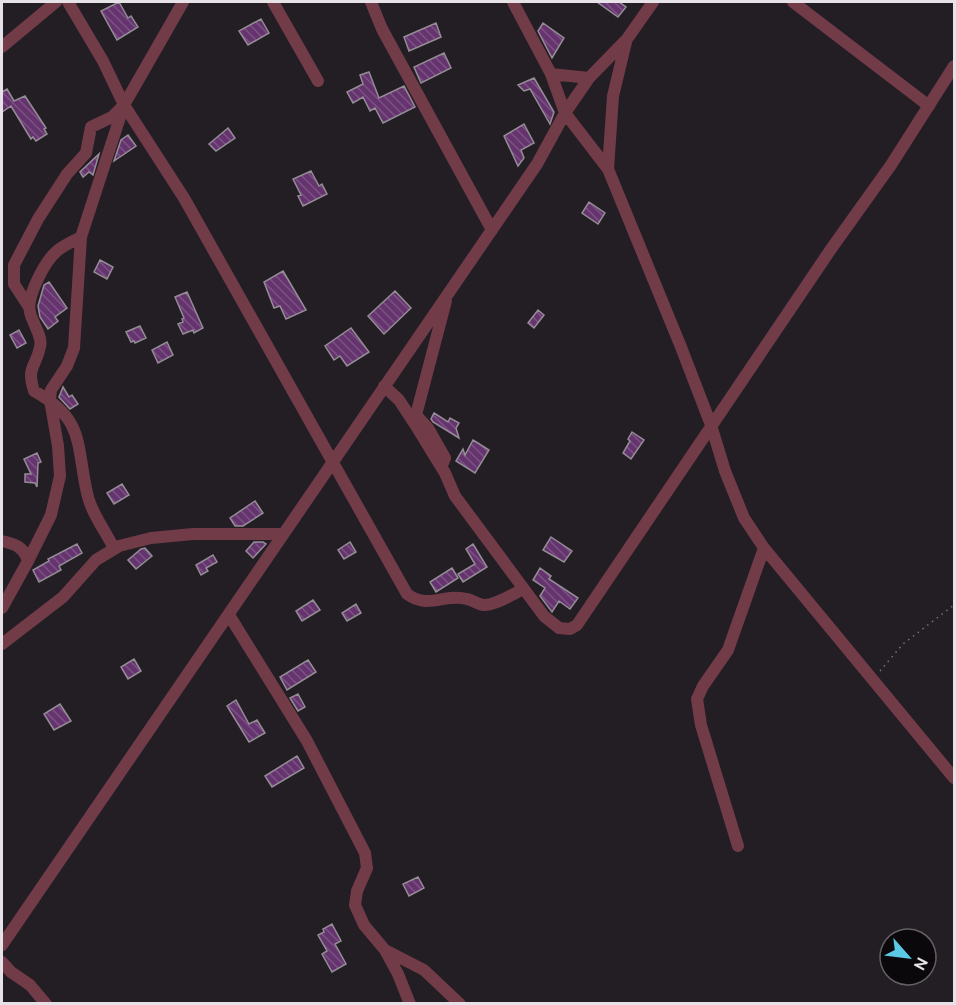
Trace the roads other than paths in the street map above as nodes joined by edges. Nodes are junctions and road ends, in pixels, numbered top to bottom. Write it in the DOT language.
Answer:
graph roads {
  1 [pos="56,2"];
  2 [pos="68,2"];
  3 [pos="183,2"];
  4 [pos="273,2"];
  5 [pos="371,2"];
  6 [pos="513,2"];
  7 [pos="653,2"];
  8 [pos="794,2"];
  9 [pos="627,39"];
  10 [pos="2,47"];
  11 [pos="954,66"];
  12 [pos="551,74"];
  13 [pos="589,78"];
  14 [pos="318,81"];
  15 [pos="124,105"];
  16 [pos="929,106"];
  17 [pos="565,113"];
  18 [pos="608,169"];
  19 [pos="492,230"];
  20 [pos="81,237"];
  21 [pos="447,294"];
  22 [pos="29,307"];
  23 [pos="384,386"];
  24 [pos="50,400"];
  25 [pos="711,425"];
  26 [pos="332,463"];
  27 [pos="442,468"];
  28 [pos="283,534"];
  29 [pos="2,541"];
  30 [pos="114,548"];
  31 [pos="764,548"];
  32 [pos="28,561"];
  33 [pos="524,589"];
  34 [pos="2,608"];
  35 [pos="229,615"];
  36 [pos="2,644"];
  37 [pos="954,778"];
  38 [pos="738,846"];
  39 [pos="2,945"];
  40 [pos="385,950"];
  41 [pos="2,962"];
  42 [pos="46,1004"];
  43 [pos="410,1004"];
  44 [pos="459,1004"];
  1 -- 10 [label="street"];
  2 -- 15 [label="street"];
  3 -- 15 [label="street"];
  4 -- 14 [label="street"];
  5 -- 19 [label="street"];
  6 -- 12 [label="street"];
  7 -- 9 [label="street"];
  8 -- 16 [label="street"];
  9 -- 13 [label="street"];
  9 -- 18 [label="street"];
  11 -- 16 [label="street"];
  12 -- 13 [label="street"];
  12 -- 17 [label="street"];
  13 -- 17 [label="street"];
  15 -- 20 [label="street"];
  15 -- 22 [label="street"];
  15 -- 26 [label="street"];
  16 -- 25 [label="street"];
  17 -- 18 [label="street"];
  17 -- 19 [label="street"];
  18 -- 25 [label="street"];
  19 -- 21 [label="street"];
  20 -- 22 [label="street"];
  20 -- 24 [label="street"];
  21 -- 23 [label="street"];
  21 -- 27 [label="street"];
  22 -- 24 [label="street"];
  23 -- 26 [label="street"];
  23 -- 27 [label="street"];
  24 -- 30 [label="street"];
  24 -- 32 [label="street"];
  25 -- 31 [label="street"];
  25 -- 33 [label="street"];
  26 -- 28 [label="street"];
  26 -- 33 [label="street"];
  27 -- 33 [label="street"];
  28 -- 30 [label="street"];
  28 -- 35 [label="street"];
  29 -- 32 [label="street"];
  30 -- 36 [label="street"];
  31 -- 37 [label="street"];
  31 -- 38 [label="street"];
  32 -- 34 [label="street"];
  35 -- 39 [label="street"];
  35 -- 40 [label="street"];
  40 -- 43 [label="street"];
  40 -- 44 [label="street"];
  41 -- 42 [label="street"];
}
